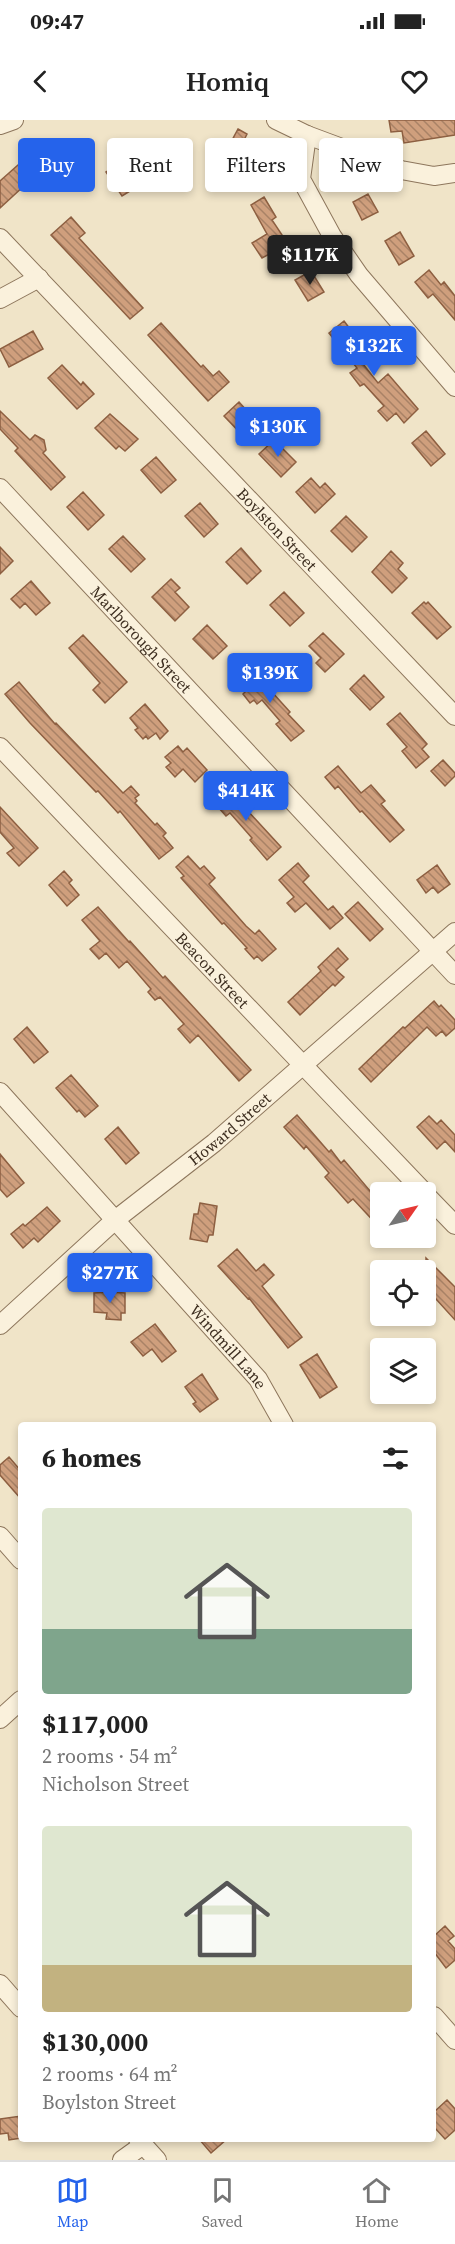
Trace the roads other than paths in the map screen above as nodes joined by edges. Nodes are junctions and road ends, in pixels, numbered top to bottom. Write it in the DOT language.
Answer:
graph roads {
  1 [pos="14,120"];
  2 [pos="276,120"];
  3 [pos="0,125"];
  4 [pos="307,135"];
  5 [pos="455,173"];
  6 [pos="0,238"];
  7 [pos="39,278"];
  8 [pos="0,299"];
  9 [pos="455,387"];
  10 [pos="0,488"];
  11 [pos="455,716"];
  12 [pos="0,747"];
  13 [pos="455,932"];
  14 [pos="433,952"];
  15 [pos="455,975"];
  16 [pos="302,1066"];
  17 [pos="0,1092"];
  18 [pos="413,1182"];
  19 [pos="436,1205"];
  20 [pos="115,1220"];
  21 [pos="455,1225"];
  22 [pos="0,1325"];
  23 [pos="282,1422"];
  24 [pos="0,1536"];
  25 [pos="18,1557"];
  26 [pos="18,1703"];
  27 [pos="0,1719"];
  28 [pos="0,1984"];
  29 [pos="18,2005"];
  30 [pos="436,2018"];
  31 [pos="455,2040"];
  32 [pos="140,2142"];
  33 [pos="122,2160"];
  34 [pos="157,2160"];
  1 -- 3 [label="street"];
  2 -- 4 [label="street"];
  4 -- 5 [label="street"];
  4 -- 9 [label="street"];
  6 -- 7 [label="street, Boylston Street"];
  7 -- 8 [label="street"];
  7 -- 11 [label="street, Boylston Street"];
  10 -- 14 [label="street, Marlborough Street"];
  12 -- 16 [label="street, Beacon Street"];
  13 -- 14 [label="street, Howard Street"];
  14 -- 15 [label="street, Marlborough Street"];
  14 -- 16 [label="street, Howard Street"];
  16 -- 18 [label="street, Beacon Street"];
  16 -- 20 [label="street, Howard Street"];
  17 -- 20 [label="street, Windmill Lane"];
  19 -- 21 [label="street, Beacon Street"];
  20 -- 22 [label="street, Howard Street"];
  20 -- 23 [label="street, Windmill Lane"];
  24 -- 25 [label="street"];
  26 -- 27 [label="street"];
  28 -- 29 [label="street"];
  30 -- 31 [label="street"];
  32 -- 33 [label="street"];
  32 -- 34 [label="street"];
}
